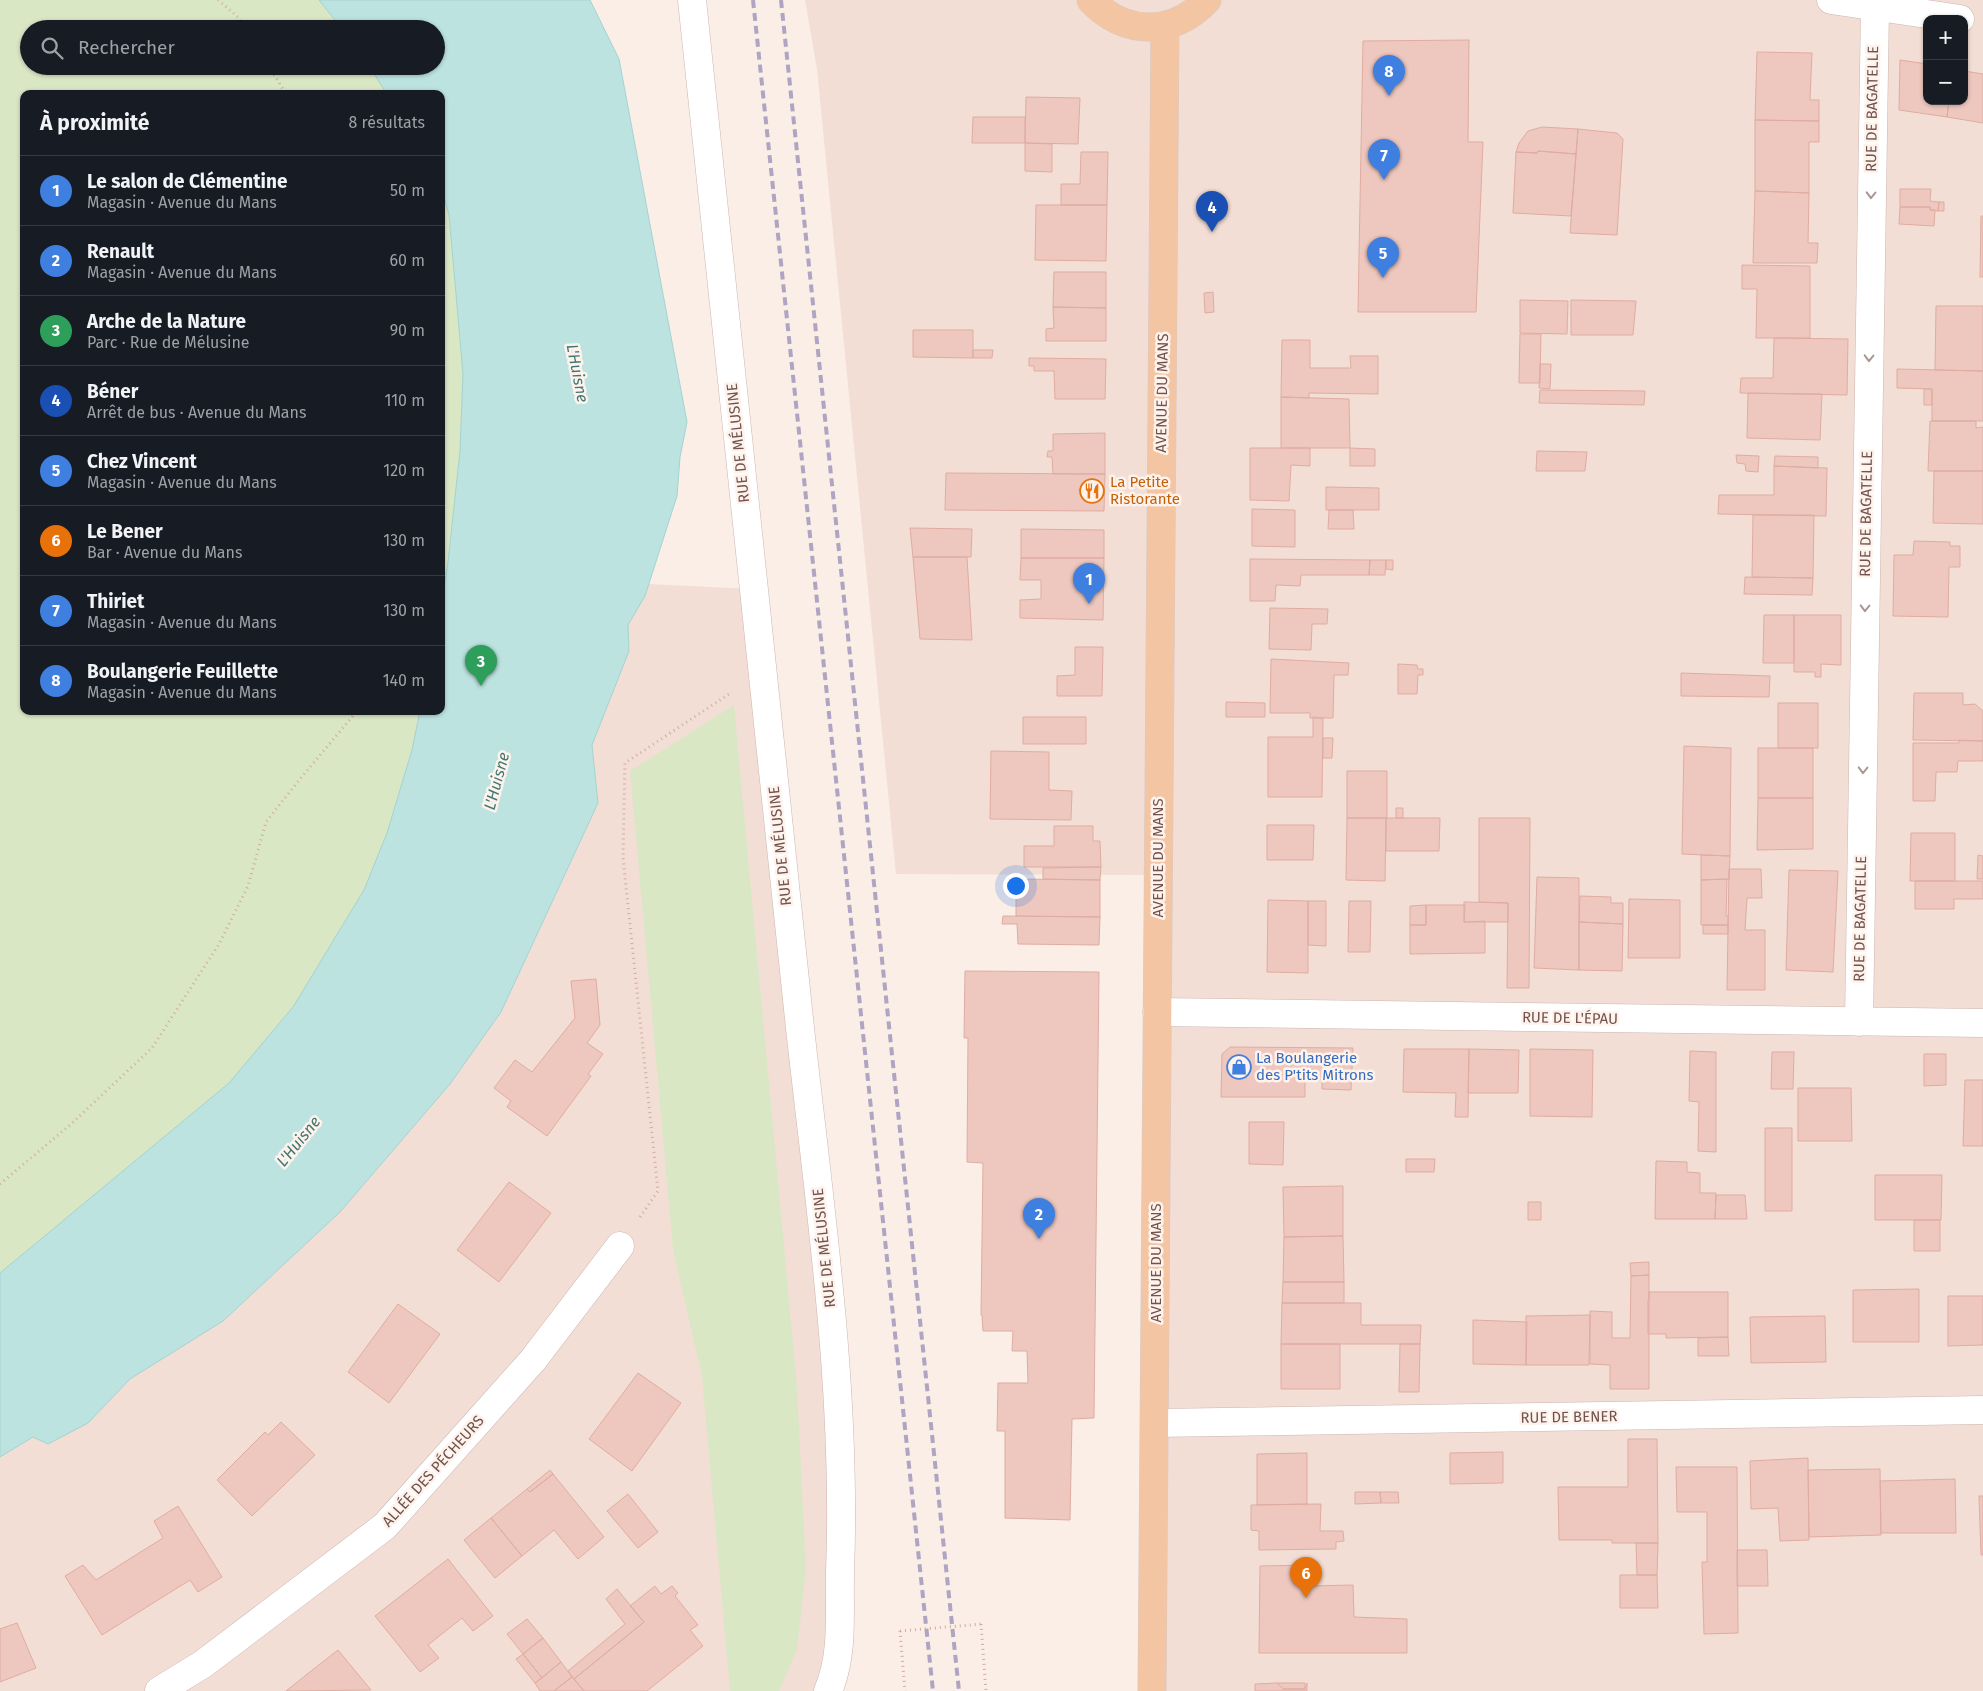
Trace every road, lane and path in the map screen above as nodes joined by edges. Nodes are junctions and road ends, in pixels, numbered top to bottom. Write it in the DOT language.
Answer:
graph roads {
  1 [pos="218,0"];
  2 [pos="692,0"];
  3 [pos="1091,0"];
  4 [pos="1207,0"];
  5 [pos="1831,0"];
  6 [pos="1875,7"];
  7 [pos="1932,15"];
  8 [pos="240,20"];
  9 [pos="1968,20"];
  10 [pos="1983,22"];
  11 [pos="1165,26"];
  12 [pos="274,75"];
  13 [pos="284,90"];
  14 [pos="760,672"];
  15 [pos="354,715"];
  16 [pos="1158,1012"];
  17 [pos="1859,1022"];
  18 [pos="1983,1023"];
  19 [pos="0,1184"];
  20 [pos="620,1246"];
  21 [pos="1983,1410"];
  22 [pos="1155,1423"];
  23 [pos="159,1691"];
  24 [pos="828,1691"];
  25 [pos="905,1691"];
  26 [pos="986,1691"];
  27 [pos="1152,1691"];
  1 -- 8 [label="path"];
  2 -- 14 [label="street, RUE DE MÉLUSINE"];
  3 -- 11 [label="main road"];
  4 -- 11 [label="main road"];
  5 -- 6 [label="street"];
  6 -- 7 [label="street"];
  6 -- 17 [label="street, RUE DE BAGATELLE, one-way"];
  9 -- 10 [label="street"];
  11 -- 16 [label="main road, AVENUE DU MANS"];
  12 -- 13 [label="path"];
  14 -- 20 [label="path"];
  14 -- 24 [label="street, RUE DE MÉLUSINE"];
  15 -- 19 [label="path"];
  16 -- 17 [label="street, RUE DE L'ÉPAU"];
  16 -- 22 [label="main road, AVENUE DU MANS"];
  17 -- 18 [label="street, RUE DE L'ÉPAU"];
  20 -- 23 [label="street, ALLÉE DES PÉCHEURS"];
  21 -- 22 [label="street, RUE DE BENER"];
  22 -- 27 [label="main road, AVENUE DU MANS"];
  25 -- 26 [label="path, bridge"];
}
